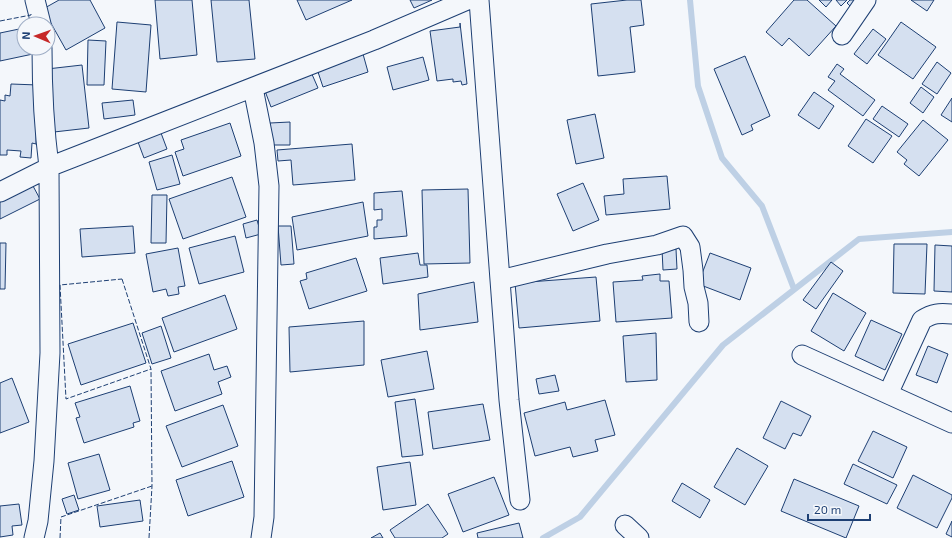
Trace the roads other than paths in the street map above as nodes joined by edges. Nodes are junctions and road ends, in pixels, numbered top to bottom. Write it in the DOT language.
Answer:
graph roads {
  1 [pos="35,0"];
  2 [pos="467,0"];
  3 [pos="479,0"];
  4 [pos="866,0"];
  5 [pos="39,16"];
  6 [pos="842,35"];
  7 [pos="42,56"];
  8 [pos="253,88"];
  9 [pos="49,167"];
  10 [pos="0,192"];
  11 [pos="500,280"];
  12 [pos="952,314"];
  13 [pos="699,322"];
  14 [pos="802,355"];
  15 [pos="888,394"];
  16 [pos="952,423"];
  17 [pos="520,500"];
  18 [pos="625,525"];
  19 [pos="34,538"];
  20 [pos="261,538"];
  21 [pos="639,538"];
  1 -- 5 [label="street"];
  2 -- 8 [label="street"];
  3 -- 11 [label="street"];
  4 -- 6 [label="street"];
  7 -- 9 [label="street"];
  8 -- 9 [label="street"];
  8 -- 20 [label="street"];
  9 -- 10 [label="street"];
  9 -- 19 [label="street"];
  11 -- 13 [label="street"];
  11 -- 17 [label="street"];
  12 -- 15 [label="street"];
  14 -- 15 [label="street"];
  15 -- 16 [label="street"];
  18 -- 21 [label="street"];
}
